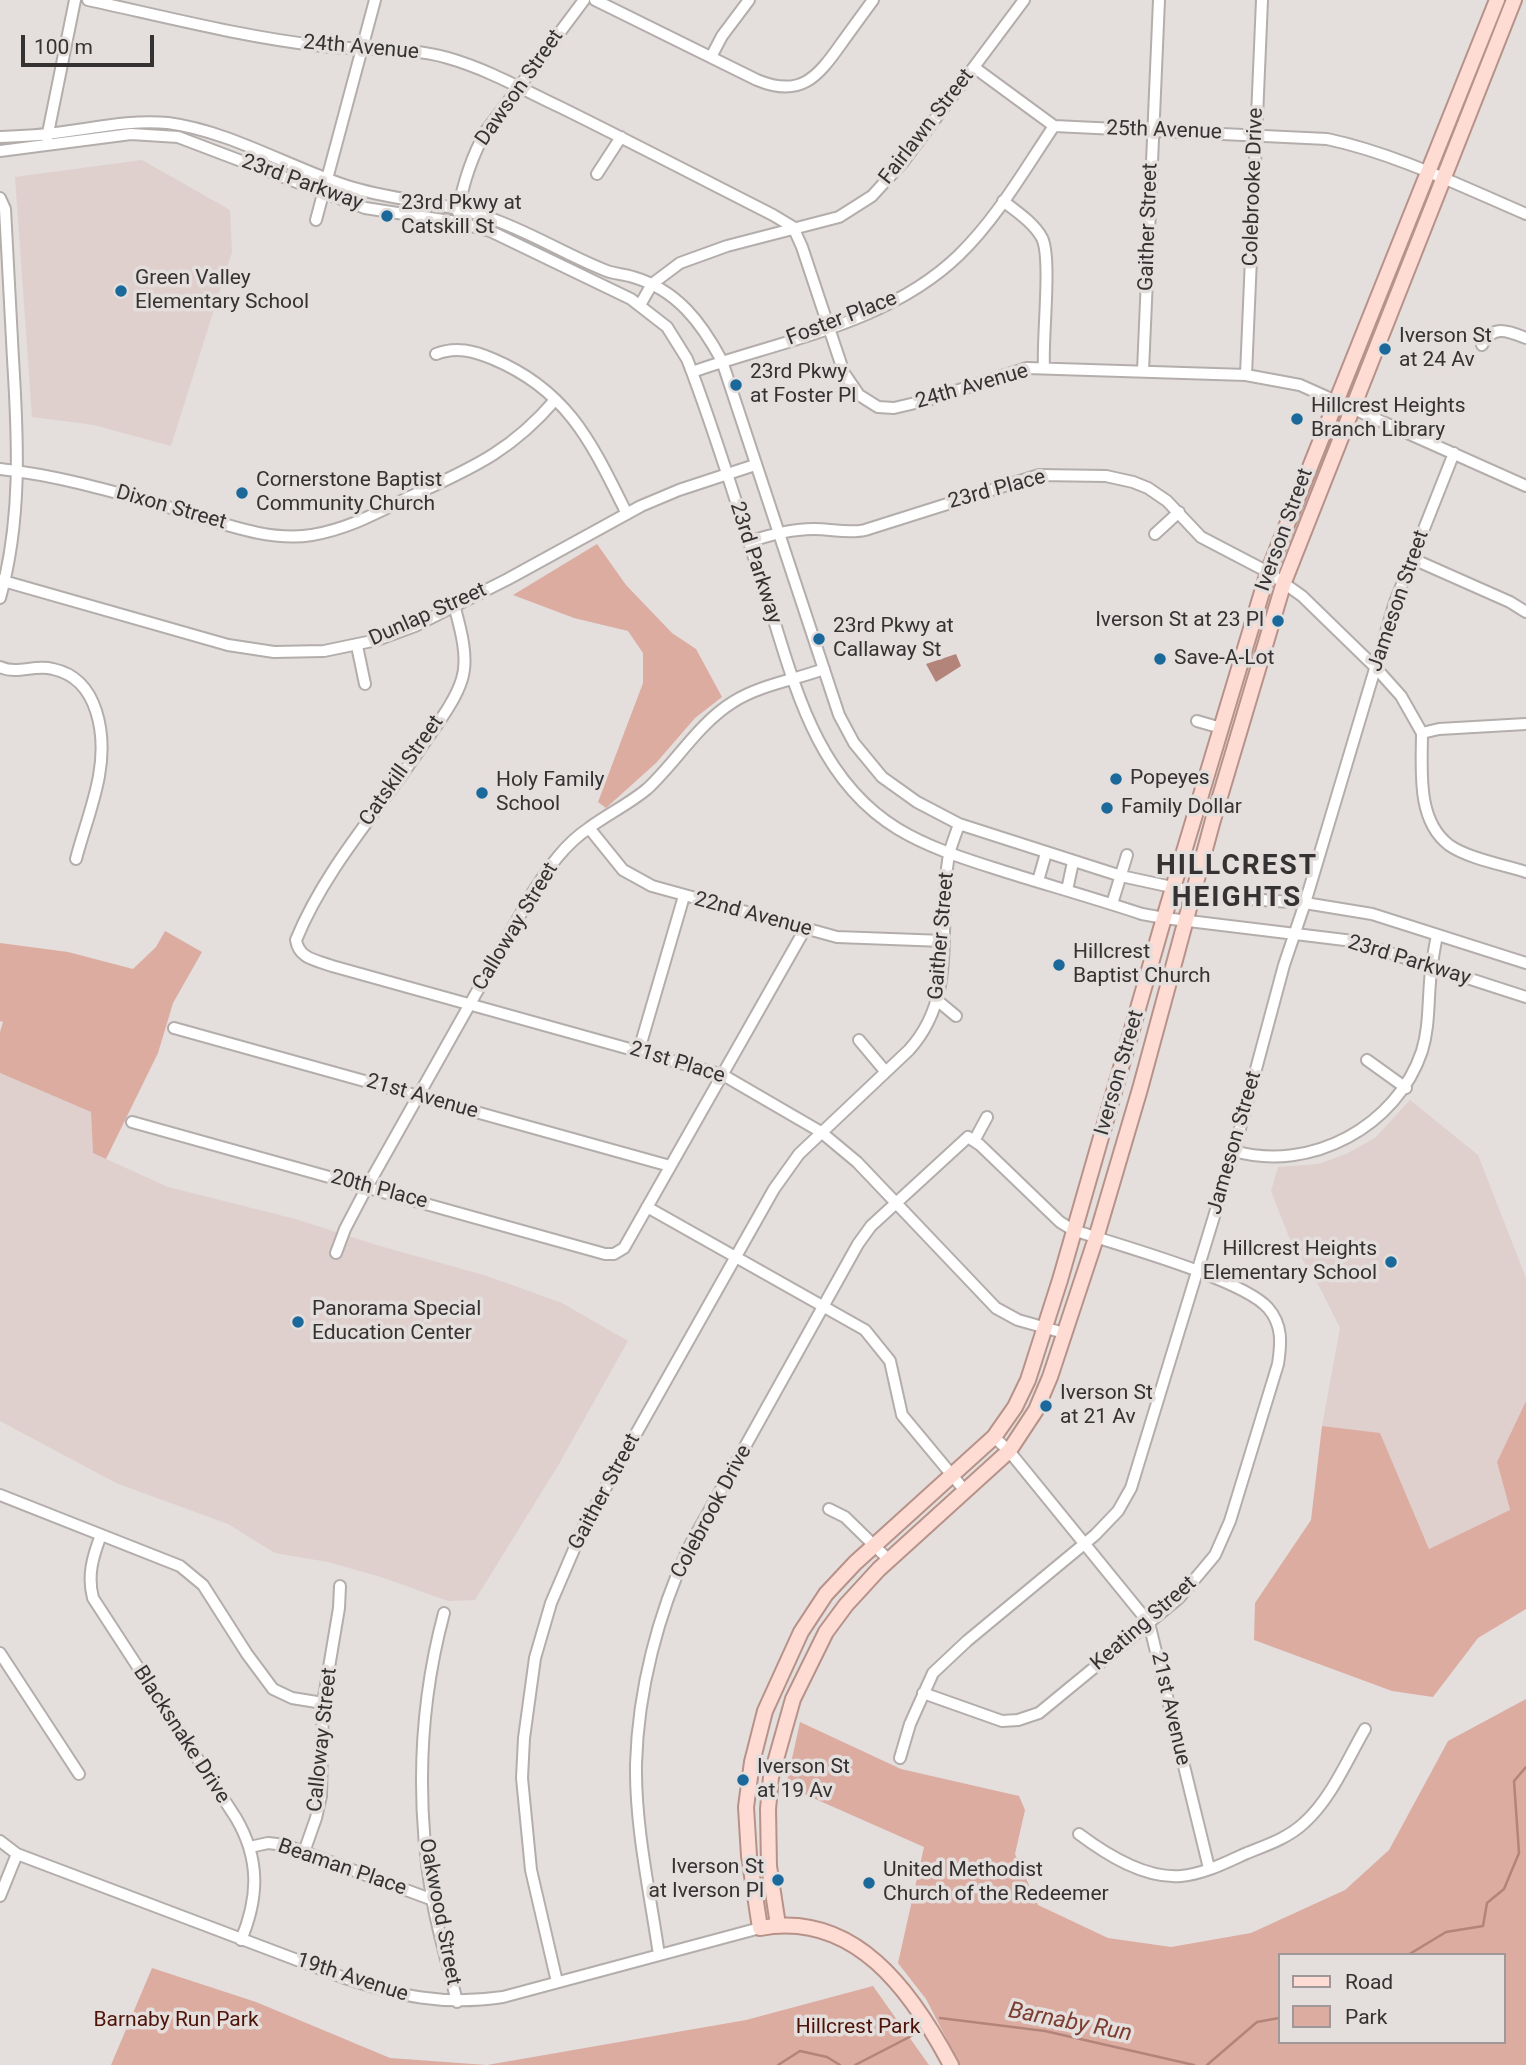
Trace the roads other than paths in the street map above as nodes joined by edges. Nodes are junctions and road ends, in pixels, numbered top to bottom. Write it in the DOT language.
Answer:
graph roads {
  1 [pos="75,0"];
  2 [pos="88,0"];
  3 [pos="374,0"];
  4 [pos="584,0"];
  5 [pos="595,0"];
  6 [pos="749,0"];
  7 [pos="873,0"];
  8 [pos="1024,0"];
  9 [pos="1159,0"];
  10 [pos="1262,0"];
  11 [pos="1497,0"];
  12 [pos="1514,0"];
  13 [pos="362,47"];
  14 [pos="711,57"];
  15 [pos="975,68"];
  16 [pos="518,87"];
  17 [pos="1055,125"];
  18 [pos="1153,131"];
  19 [pos="48,134"];
  20 [pos="1255,134"];
  21 [pos="0,137"];
  22 [pos="621,137"];
  23 [pos="46,146"];
  24 [pos="0,151"];
  25 [pos="597,174"];
  26 [pos="1435,176"];
  27 [pos="327,179"];
  28 [pos="324,194"];
  29 [pos="0,198"];
  30 [pos="1003,201"];
  31 [pos="458,208"];
  32 [pos="1526,214"];
  33 [pos="316,220"];
  34 [pos="456,222"];
  35 [pos="793,227"];
  36 [pos="652,284"];
  37 [pos="640,305"];
  38 [pos="829,327"];
  39 [pos="1526,338"];
  40 [pos="1482,345"];
  41 [pos="436,354"];
  42 [pos="13,359"];
  43 [pos="0,360"];
  44 [pos="722,361"];
  45 [pos="1044,367"];
  46 [pos="1143,371"];
  47 [pos="692,372"];
  48 [pos="1246,375"];
  49 [pos="555,400"];
  50 [pos="1334,401"];
  51 [pos="1351,408"];
  52 [pos="1454,453"];
  53 [pos="755,465"];
  54 [pos="0,469"];
  55 [pos="18,471"];
  56 [pos="726,475"];
  57 [pos="1526,486"];
  58 [pos="1180,512"];
  59 [pos="628,513"];
  60 [pos="778,532"];
  61 [pos="1155,534"];
  62 [pos="748,542"];
  63 [pos="1413,559"];
  64 [pos="1268,572"];
  65 [pos="2,580"];
  66 [pos="1284,582"];
  67 [pos="0,598"];
  68 [pos="454,605"];
  69 [pos="1526,612"];
  70 [pos="356,646"];
  71 [pos="0,667"];
  72 [pos="1375,667"];
  73 [pos="824,669"];
  74 [pos="793,681"];
  75 [pos="365,684"];
  76 [pos="1197,721"];
  77 [pos="1526,724"];
  78 [pos="1221,728"];
  79 [pos="1422,733"];
  80 [pos="959,824"];
  81 [pos="589,828"];
  82 [pos="1046,853"];
  83 [pos="949,854"];
  84 [pos="1128,855"];
  85 [pos="76,859"];
  86 [pos="1073,862"];
  87 [pos="1526,872"];
  88 [pos="1121,876"];
  89 [pos="1038,881"];
  90 [pos="1174,889"];
  91 [pos="1067,890"];
  92 [pos="1194,891"];
  93 [pos="684,896"];
  94 [pos="1305,903"];
  95 [pos="1112,904"];
  96 [pos="1164,918"];
  97 [pos="1186,921"];
  98 [pos="302,927"];
  99 [pos="805,929"];
  100 [pos="1294,935"];
  101 [pos="1437,935"];
  102 [pos="944,941"];
  103 [pos="1526,963"];
  104 [pos="1431,965"];
  105 [pos="1526,996"];
  106 [pos="937,1001"];
  107 [pos="469,1005"];
  108 [pos="956,1016"];
  109 [pos="174,1028"];
  110 [pos="859,1040"];
  111 [pos="639,1050"];
  112 [pos="1367,1060"];
  113 [pos="885,1072"];
  114 [pos="723,1075"];
  115 [pos="1406,1088"];
  116 [pos="418,1096"];
  117 [pos="987,1117"];
  118 [pos="132,1122"];
  119 [pos="821,1132"];
  120 [pos="971,1138"];
  121 [pos="1234,1151"];
  122 [pos="670,1166"];
  123 [pos="368,1187"];
  124 [pos="896,1202"];
  125 [pos="647,1207"];
  126 [pos="1073,1230"];
  127 [pos="1096,1238"];
  128 [pos="336,1253"];
  129 [pos="736,1255"];
  130 [pos="1196,1272"];
  131 [pos="825,1305"];
  132 [pos="1045,1328"];
  133 [pos="1064,1333"];
  134 [pos="994,1437"];
  135 [pos="1009,1451"];
  136 [pos="952,1476"];
  137 [pos="966,1492"];
  138 [pos="0,1495"];
  139 [pos="829,1509"];
  140 [pos="102,1535"];
  141 [pos="874,1545"];
  142 [pos="1084,1545"];
  143 [pos="889,1560"];
  144 [pos="340,1586"];
  145 [pos="444,1614"];
  146 [pos="1149,1623"];
  147 [pos="0,1653"];
  148 [pos="923,1693"];
  149 [pos="323,1703"];
  150 [pos="1365,1729"];
  151 [pos="900,1758"];
  152 [pos="79,1774"];
  153 [pos="1079,1834"];
  154 [pos="0,1841"];
  155 [pos="250,1847"];
  156 [pos="304,1852"];
  157 [pos="17,1854"];
  158 [pos="1209,1868"];
  159 [pos="0,1896"];
  160 [pos="433,1900"];
  161 [pos="778,1924"];
  162 [pos="760,1928"];
  163 [pos="242,1940"];
  164 [pos="659,1955"];
  165 [pos="557,1982"];
  166 [pos="457,2002"];
  167 [pos="951,2065"];
  1 -- 19 [label="street"];
  2 -- 13 [label="street, 24th Avenue"];
  3 -- 13 [label="street"];
  4 -- 16 [label="street, Dawson Street"];
  5 -- 14 [label="street"];
  6 -- 14 [label="street"];
  7 -- 14 [label="street"];
  8 -- 15 [label="street, Fairlawn Street"];
  9 -- 18 [label="street, Gaither Street"];
  10 -- 20 [label="street, Colebrooke Drive"];
  11 -- 26 [label="main road, Iverson Street"];
  12 -- 26 [label="main road, Iverson Street"];
  13 -- 16 [label="street, 24th Avenue"];
  13 -- 27 [label="street"];
  15 -- 17 [label="street"];
  15 -- 35 [label="street, Fairlawn Street"];
  16 -- 22 [label="street, 24th Avenue"];
  16 -- 31 [label="street, Dawson Street"];
  17 -- 18 [label="street, 25th Avenue"];
  17 -- 30 [label="street, Foster Place"];
  18 -- 20 [label="street, 25th Avenue"];
  18 -- 46 [label="street, Gaither Street"];
  19 -- 21 [label="street, 23rd Parkway"];
  19 -- 23 [label="street"];
  19 -- 27 [label="street, 23rd Parkway"];
  20 -- 26 [label="street, 25th Avenue"];
  20 -- 48 [label="street, Colebrooke Drive"];
  22 -- 25 [label="street"];
  22 -- 35 [label="street, 24th Avenue"];
  23 -- 24 [label="street, 23rd Parkway"];
  23 -- 28 [label="street, 23rd Parkway"];
  26 -- 32 [label="street, 25th Avenue"];
  26 -- 50 [label="main road, Iverson Street"];
  26 -- 51 [label="main road, Iverson Street"];
  27 -- 28 [label="street"];
  27 -- 31 [label="street, 23rd Parkway"];
  28 -- 33 [label="street"];
  28 -- 34 [label="street, 23rd Parkway"];
  29 -- 42 [label="street"];
  30 -- 38 [label="street, Foster Place"];
  30 -- 45 [label="street"];
  31 -- 34 [label="street, Dawson Street"];
  31 -- 36 [label="street, 23rd Parkway"];
  34 -- 37 [label="street, 23rd Parkway"];
  35 -- 36 [label="street, Fairlawn Street"];
  35 -- 38 [label="street, 24th Avenue"];
  36 -- 37 [label="street"];
  36 -- 44 [label="street, 23rd Parkway"];
  37 -- 47 [label="street, 23rd Parkway"];
  38 -- 44 [label="street, Foster Place"];
  38 -- 45 [label="street, 24th Avenue"];
  39 -- 40 [label="street"];
  41 -- 49 [label="street"];
  42 -- 43 [label="street"];
  42 -- 55 [label="street"];
  44 -- 47 [label="street, Foster Place"];
  44 -- 53 [label="street, 23rd Parkway"];
  45 -- 46 [label="street, 24th Avenue"];
  46 -- 48 [label="street, 24th Avenue"];
  47 -- 56 [label="street, 23rd Parkway"];
  48 -- 50 [label="street, 24th Avenue"];
  49 -- 55 [label="street, Dixon Street"];
  49 -- 59 [label="street"];
  50 -- 51 [label="street, 24th Avenue"];
  50 -- 64 [label="main road, Iverson Street"];
  51 -- 52 [label="street, 24th Avenue"];
  51 -- 66 [label="main road, Iverson Street"];
  52 -- 57 [label="street, 24th Avenue"];
  52 -- 63 [label="street, Jameson Street"];
  53 -- 56 [label="street, Dunlap Street"];
  53 -- 60 [label="street, 23rd Parkway"];
  54 -- 55 [label="street, Dixon Street"];
  55 -- 65 [label="street"];
  56 -- 59 [label="street, Dunlap Street"];
  56 -- 62 [label="street, 23rd Parkway"];
  58 -- 60 [label="street, 23rd Place"];
  58 -- 61 [label="street"];
  58 -- 64 [label="street, 23rd Place"];
  59 -- 68 [label="street, Dunlap Street"];
  60 -- 62 [label="street, 23rd Place"];
  60 -- 73 [label="street, 23rd Parkway"];
  62 -- 74 [label="street, 23rd Parkway"];
  63 -- 69 [label="street"];
  63 -- 72 [label="street, Jameson Street"];
  64 -- 66 [label="street, 23rd Place"];
  64 -- 78 [label="main road, Iverson Street"];
  65 -- 67 [label="street"];
  65 -- 70 [label="street, Dunlap Street"];
  66 -- 72 [label="street, 23rd Place"];
  66 -- 92 [label="main road, Iverson Street"];
  68 -- 70 [label="street, Dunlap Street"];
  68 -- 98 [label="street, Catskill Street"];
  70 -- 75 [label="street"];
  71 -- 85 [label="street"];
  72 -- 79 [label="street, 23rd Place"];
  72 -- 94 [label="street, Jameson Street"];
  73 -- 74 [label="street, Calloway Street"];
  73 -- 80 [label="street, 23rd Parkway"];
  74 -- 81 [label="street, Calloway Street"];
  74 -- 83 [label="street, 23rd Parkway"];
  76 -- 78 [label="street"];
  77 -- 79 [label="street"];
  78 -- 90 [label="main road, Iverson Street"];
  79 -- 87 [label="street, 23rd Place"];
  80 -- 82 [label="street, 23rd Parkway"];
  80 -- 83 [label="street, Gaither Street"];
  81 -- 93 [label="street, 22nd Avenue"];
  81 -- 107 [label="street, Calloway Street"];
  82 -- 86 [label="street, 23rd Parkway"];
  82 -- 89 [label="street"];
  83 -- 89 [label="street, 23rd Parkway"];
  83 -- 102 [label="street, Gaither Street"];
  84 -- 88 [label="street"];
  86 -- 88 [label="street, 23rd Parkway"];
  86 -- 91 [label="street"];
  88 -- 90 [label="street, 23rd Parkway"];
  88 -- 95 [label="street"];
  89 -- 91 [label="street, 23rd Parkway"];
  90 -- 92 [label="street, 23rd Parkway"];
  90 -- 96 [label="main road, Iverson Street"];
  91 -- 95 [label="street, 23rd Parkway"];
  92 -- 94 [label="street, 23rd Parkway"];
  92 -- 97 [label="main road, Iverson Street"];
  93 -- 99 [label="street, 22nd Avenue"];
  93 -- 111 [label="street"];
  94 -- 100 [label="street, Jameson Street"];
  94 -- 101 [label="street, 23rd Parkway"];
  95 -- 96 [label="street, 23rd Parkway"];
  96 -- 97 [label="street, 23rd Parkway"];
  96 -- 126 [label="main road, Iverson Street"];
  97 -- 100 [label="street, 23rd Parkway"];
  97 -- 127 [label="main road, Iverson Street"];
  98 -- 107 [label="street, 21st Place"];
  99 -- 102 [label="street, 22nd Avenue"];
  99 -- 114 [label="street"];
  100 -- 104 [label="street, 23rd Parkway"];
  100 -- 121 [label="street, Jameson Street"];
  101 -- 103 [label="street, 23rd Parkway"];
  101 -- 104 [label="street"];
  102 -- 106 [label="street, Gaither Street"];
  104 -- 105 [label="street, 23rd Parkway"];
  104 -- 115 [label="street"];
  106 -- 108 [label="street"];
  106 -- 113 [label="street, Gaither Street"];
  107 -- 111 [label="street, 21st Place"];
  107 -- 116 [label="street, Calloway Street"];
  109 -- 116 [label="street, 21st Avenue"];
  110 -- 113 [label="street"];
  111 -- 114 [label="street, 21st Place"];
  112 -- 115 [label="street"];
  113 -- 119 [label="street, Gaither Street"];
  114 -- 119 [label="street, 21st Place"];
  114 -- 122 [label="street"];
  115 -- 121 [label="street"];
  116 -- 122 [label="street, 21st Avenue"];
  116 -- 123 [label="street, Calloway Street"];
  117 -- 120 [label="street, Colebrook Drive"];
  118 -- 123 [label="street, 20th Place"];
  119 -- 124 [label="street, 21st Place"];
  119 -- 129 [label="street, Gaither Street"];
  120 -- 124 [label="street, Colebrook Drive"];
  120 -- 126 [label="street"];
  121 -- 130 [label="street, Jameson Street"];
  122 -- 125 [label="street"];
  123 -- 125 [label="street, 20th Place"];
  123 -- 128 [label="street, Calloway Street"];
  124 -- 131 [label="street, Colebrook Drive"];
  124 -- 132 [label="street, 21st Place"];
  125 -- 129 [label="street"];
  126 -- 127 [label="street"];
  126 -- 132 [label="main road, Iverson Street"];
  127 -- 130 [label="street"];
  127 -- 133 [label="main road, Iverson Street"];
  129 -- 131 [label="street"];
  129 -- 165 [label="street, Gaither Street"];
  130 -- 142 [label="street, Jameson Street"];
  130 -- 146 [label="street, Keating Street"];
  131 -- 136 [label="street"];
  131 -- 164 [label="street, Colebrook Drive"];
  132 -- 133 [label="street, 21st Place"];
  132 -- 134 [label="main road, Iverson Street"];
  133 -- 135 [label="main road, Iverson Street"];
  134 -- 135 [label="street, 21st Avenue"];
  134 -- 136 [label="main road, Iverson Street"];
  135 -- 137 [label="main road, Iverson Street"];
  135 -- 142 [label="street, 21st Avenue"];
  136 -- 137 [label="street"];
  136 -- 141 [label="main road, Iverson Street"];
  137 -- 143 [label="main road, Iverson Street"];
  138 -- 140 [label="street"];
  139 -- 141 [label="street"];
  140 -- 149 [label="street"];
  140 -- 155 [label="street, Blacksnake Drive"];
  141 -- 143 [label="street"];
  141 -- 162 [label="main road, Iverson Street"];
  142 -- 146 [label="street, 21st Avenue"];
  142 -- 148 [label="street, Jameson Street"];
  143 -- 161 [label="main road, Iverson Street"];
  144 -- 149 [label="street, Calloway Street"];
  145 -- 160 [label="street, Oakwood Street"];
  146 -- 148 [label="street, Keating Street"];
  146 -- 158 [label="street, 21st Avenue"];
  147 -- 152 [label="street"];
  148 -- 151 [label="street, Jameson Street"];
  149 -- 156 [label="street, Calloway Street"];
  150 -- 158 [label="street"];
  153 -- 158 [label="street"];
  154 -- 157 [label="street, 19th Avenue"];
  155 -- 156 [label="street, Beaman Place"];
  155 -- 163 [label="street, Blacksnake Drive"];
  156 -- 160 [label="street, Beaman Place"];
  157 -- 159 [label="street"];
  157 -- 163 [label="street, 19th Avenue"];
  160 -- 166 [label="street, Oakwood Street"];
  161 -- 162 [label="main road"];
  161 -- 167 [label="main road"];
  162 -- 164 [label="street, 19th Avenue"];
  163 -- 166 [label="street, 19th Avenue"];
  164 -- 165 [label="street, 19th Avenue"];
  165 -- 166 [label="street, 19th Avenue"];
}
